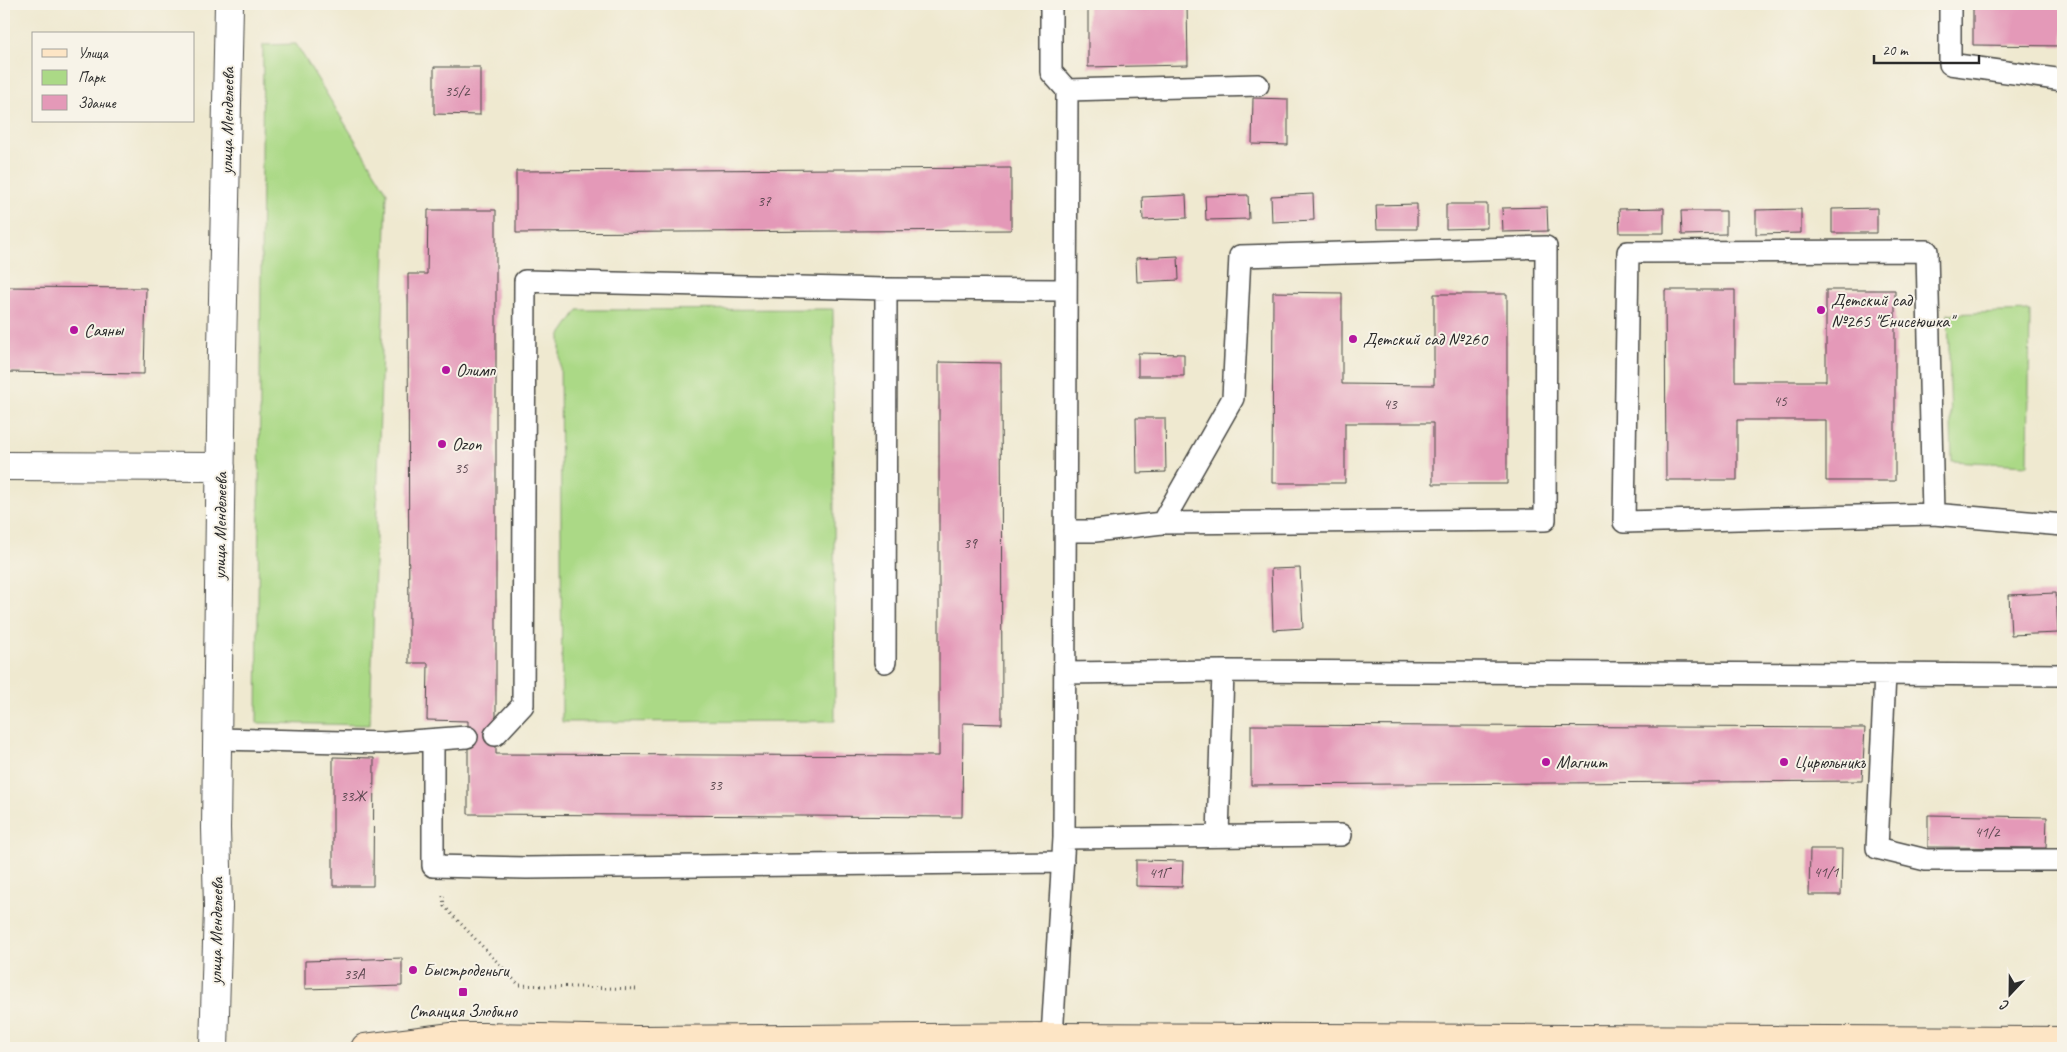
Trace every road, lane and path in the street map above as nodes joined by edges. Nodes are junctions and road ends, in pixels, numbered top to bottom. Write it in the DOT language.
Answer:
graph roads {
  1 [pos="229,4"];
  2 [pos="1051,4"];
  3 [pos="1950,4"];
  4 [pos="2063,80"];
  5 [pos="1258,85"];
  6 [pos="1067,90"];
  7 [pos="886,289"];
  8 [pos="1066,290"];
  9 [pos="4,466"];
  10 [pos="221,467"];
  11 [pos="1934,514"];
  12 [pos="1162,523"];
  13 [pos="2063,525"];
  14 [pos="1065,532"];
  15 [pos="885,662"];
  16 [pos="1223,671"];
  17 [pos="1065,673"];
  18 [pos="1885,674"];
  19 [pos="2063,675"];
  20 [pos="495,735"];
  21 [pos="467,737"];
  22 [pos="217,739"];
  23 [pos="433,741"];
  24 [pos="1341,834"];
  25 [pos="1218,836"];
  26 [pos="1064,838"];
  27 [pos="2063,860"];
  28 [pos="1063,862"];
  29 [pos="444,906"];
  30 [pos="636,989"];
  31 [pos="1052,1037"];
  32 [pos="2063,1041"];
  33 [pos="727,1043"];
  34 [pos="1472,1043"];
  35 [pos="214,1048"];
  36 [pos="365,1048"];
  1 -- 10 [label="street, улица Менделеева"];
  2 -- 6 [label="lane"];
  3 -- 4 [label="lane"];
  5 -- 6 [label="lane"];
  6 -- 8 [label="lane"];
  7 -- 8 [label="lane"];
  7 -- 15 [label="lane"];
  7 -- 20 [label="lane"];
  8 -- 14 [label="lane"];
  9 -- 10 [label="street"];
  10 -- 22 [label="street, улица Менделеева"];
  11 -- 11 [label="lane"];
  11 -- 13 [label="lane"];
  12 -- 12 [label="lane"];
  12 -- 14 [label="lane"];
  14 -- 17 [label="lane"];
  16 -- 17 [label="lane"];
  16 -- 18 [label="lane"];
  16 -- 25 [label="lane"];
  17 -- 26 [label="lane"];
  18 -- 19 [label="lane"];
  18 -- 27 [label="lane"];
  21 -- 23 [label="lane"];
  22 -- 23 [label="lane"];
  22 -- 35 [label="street, улица Менделеева"];
  23 -- 28 [label="lane"];
  24 -- 25 [label="lane"];
  25 -- 26 [label="lane"];
  26 -- 28 [label="lane"];
  28 -- 31 [label="lane"];
  29 -- 30 [label="path"];
  31 -- 33 [label="main road"];
  31 -- 34 [label="main road"];
  32 -- 34 [label="main road"];
  33 -- 36 [label="main road"];
}
